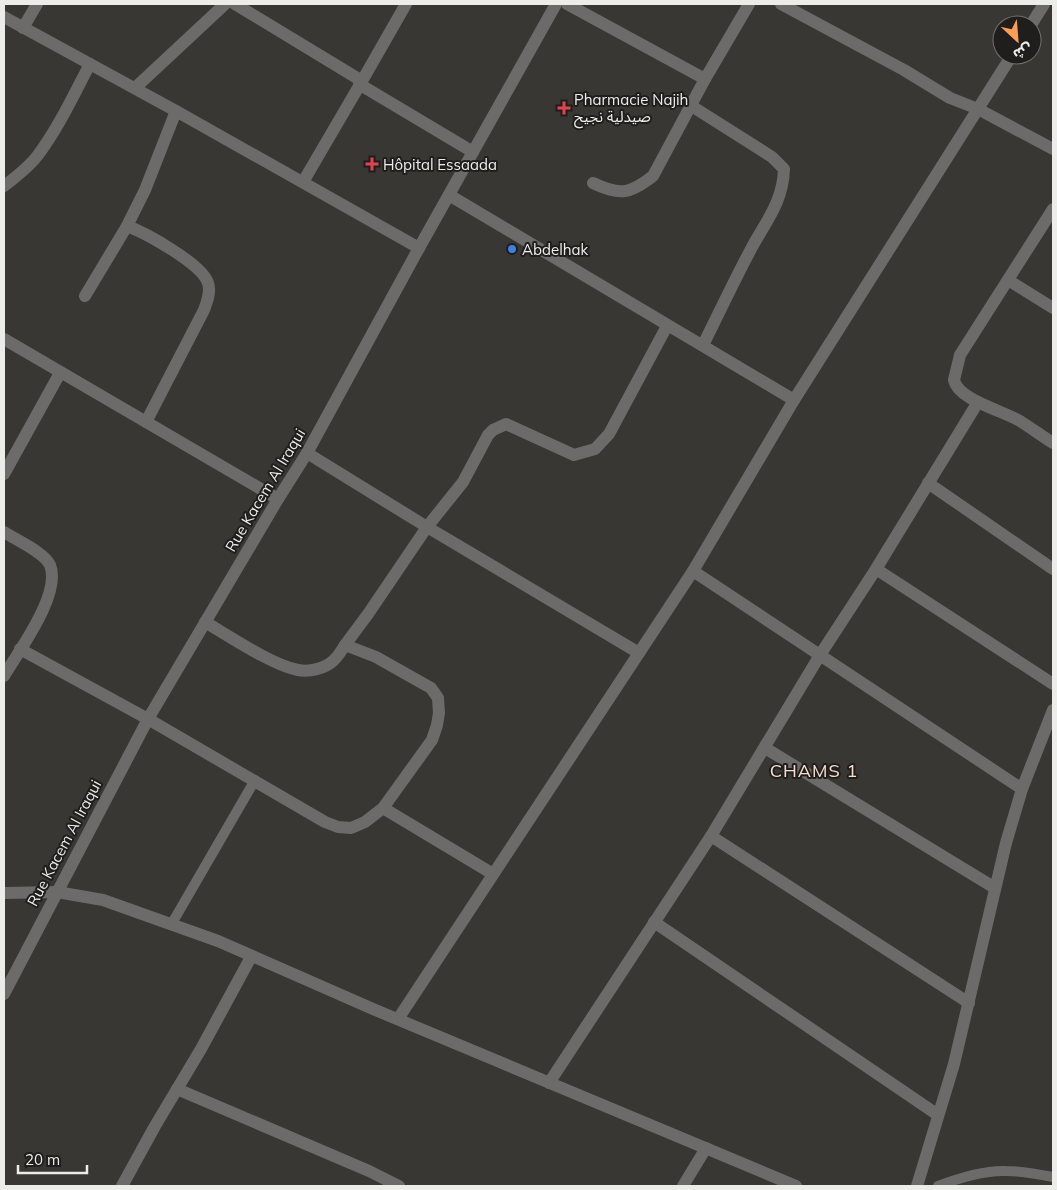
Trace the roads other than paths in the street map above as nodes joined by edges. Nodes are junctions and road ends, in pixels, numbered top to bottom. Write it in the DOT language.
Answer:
graph roads {
  1 [pos="37,4"];
  2 [pos="225,4"];
  3 [pos="235,4"];
  4 [pos="406,4"];
  5 [pos="556,4"];
  6 [pos="567,4"];
  7 [pos="749,4"];
  8 [pos="781,4"];
  9 [pos="1044,4"];
  10 [pos="1037,15"];
  11 [pos="4,17"];
  12 [pos="23,28"];
  13 [pos="90,64"];
  14 [pos="1006,65"];
  15 [pos="705,79"];
  16 [pos="361,82"];
  17 [pos="135,88"];
  18 [pos="690,105"];
  19 [pos="978,109"];
  20 [pos="176,111"];
  21 [pos="1053,149"];
  22 [pos="473,152"];
  23 [pos="303,182"];
  24 [pos="594,182"];
  25 [pos="4,186"];
  26 [pos="449,195"];
  27 [pos="1053,209"];
  28 [pos="127,226"];
  29 [pos="419,248"];
  30 [pos="1008,280"];
  31 [pos="85,296"];
  32 [pos="1053,308"];
  33 [pos="667,326"];
  34 [pos="4,339"];
  35 [pos="703,345"];
  36 [pos="60,373"];
  37 [pos="794,400"];
  38 [pos="978,402"];
  39 [pos="146,422"];
  40 [pos="1053,443"];
  41 [pos="307,454"];
  42 [pos="4,474"];
  43 [pos="928,483"];
  44 [pos="278,499"];
  45 [pos="427,527"];
  46 [pos="4,532"];
  47 [pos="876,569"];
  48 [pos="1053,569"];
  49 [pos="693,571"];
  50 [pos="205,622"];
  51 [pos="345,645"];
  52 [pos="20,649"];
  53 [pos="639,653"];
  54 [pos="820,655"];
  55 [pos="4,676"];
  56 [pos="1053,684"];
  57 [pos="1053,710"];
  58 [pos="148,719"];
  59 [pos="765,748"];
  60 [pos="254,780"];
  61 [pos="1022,789"];
  62 [pos="383,808"];
  63 [pos="711,836"];
  64 [pos="493,874"];
  65 [pos="995,888"];
  66 [pos="57,892"];
  67 [pos="4,893"];
  68 [pos="654,922"];
  69 [pos="171,925"];
  70 [pos="251,956"];
  71 [pos="4,994"];
  72 [pos="969,1004"];
  73 [pos="398,1019"];
  74 [pos="549,1083"];
  75 [pos="177,1090"];
  76 [pos="938,1115"];
  77 [pos="706,1148"];
  78 [pos="1053,1177"];
  79 [pos="122,1186"];
  80 [pos="399,1186"];
  81 [pos="683,1186"];
  82 [pos="796,1186"];
  83 [pos="917,1186"];
  84 [pos="938,1186"];
  1 -- 12 [label="street"];
  2 -- 17 [label="street"];
  3 -- 16 [label="street"];
  4 -- 16 [label="street"];
  5 -- 22 [label="street, Rue Kacem Al Iraqui"];
  6 -- 15 [label="street"];
  7 -- 15 [label="street"];
  8 -- 19 [label="street"];
  9 -- 10 [label="street"];
  11 -- 12 [label="street"];
  12 -- 13 [label="street"];
  13 -- 17 [label="street"];
  13 -- 25 [label="street"];
  14 -- 19 [label="street"];
  15 -- 18 [label="street"];
  16 -- 22 [label="street"];
  16 -- 23 [label="street"];
  17 -- 20 [label="street"];
  18 -- 24 [label="street"];
  18 -- 35 [label="street"];
  19 -- 21 [label="street"];
  19 -- 37 [label="street"];
  20 -- 23 [label="street"];
  20 -- 28 [label="street"];
  22 -- 26 [label="street, Rue Kacem Al Iraqui"];
  23 -- 29 [label="street"];
  26 -- 29 [label="street, Rue Kacem Al Iraqui"];
  26 -- 33 [label="street"];
  27 -- 30 [label="street"];
  28 -- 31 [label="street"];
  28 -- 39 [label="street"];
  29 -- 41 [label="street, Rue Kacem Al Iraqui"];
  30 -- 32 [label="street"];
  30 -- 38 [label="street"];
  33 -- 35 [label="street"];
  33 -- 45 [label="street"];
  34 -- 36 [label="street"];
  35 -- 37 [label="street"];
  36 -- 39 [label="street"];
  36 -- 42 [label="street"];
  37 -- 49 [label="street"];
  38 -- 40 [label="street"];
  38 -- 43 [label="street"];
  39 -- 44 [label="street"];
  41 -- 44 [label="street, Rue Kacem Al Iraqui"];
  41 -- 45 [label="street"];
  43 -- 47 [label="street"];
  43 -- 48 [label="street"];
  44 -- 50 [label="street, Rue Kacem Al Iraqui"];
  45 -- 51 [label="street"];
  45 -- 53 [label="street"];
  46 -- 52 [label="street"];
  47 -- 54 [label="street"];
  47 -- 56 [label="street"];
  49 -- 53 [label="street"];
  49 -- 54 [label="street"];
  50 -- 51 [label="street"];
  50 -- 58 [label="street, Rue Kacem Al Iraqui"];
  51 -- 62 [label="street"];
  52 -- 55 [label="street"];
  52 -- 58 [label="street"];
  53 -- 64 [label="street"];
  54 -- 59 [label="street"];
  54 -- 61 [label="street"];
  57 -- 61 [label="street"];
  58 -- 60 [label="street"];
  58 -- 66 [label="street, Rue Kacem Al Iraqui"];
  59 -- 63 [label="street"];
  59 -- 65 [label="street"];
  60 -- 62 [label="street"];
  60 -- 69 [label="lane"];
  61 -- 65 [label="street"];
  62 -- 64 [label="street"];
  63 -- 68 [label="street"];
  63 -- 72 [label="street"];
  64 -- 73 [label="street"];
  65 -- 72 [label="street"];
  66 -- 67 [label="street"];
  66 -- 69 [label="street"];
  66 -- 71 [label="street, Rue Kacem Al Iraqui"];
  68 -- 74 [label="street"];
  68 -- 76 [label="street"];
  69 -- 70 [label="street"];
  70 -- 73 [label="street"];
  70 -- 75 [label="street"];
  72 -- 76 [label="street"];
  73 -- 74 [label="street"];
  74 -- 77 [label="street"];
  75 -- 79 [label="street"];
  75 -- 80 [label="street"];
  76 -- 83 [label="street"];
  77 -- 81 [label="street"];
  77 -- 82 [label="street"];
  78 -- 84 [label="lane"];
}
